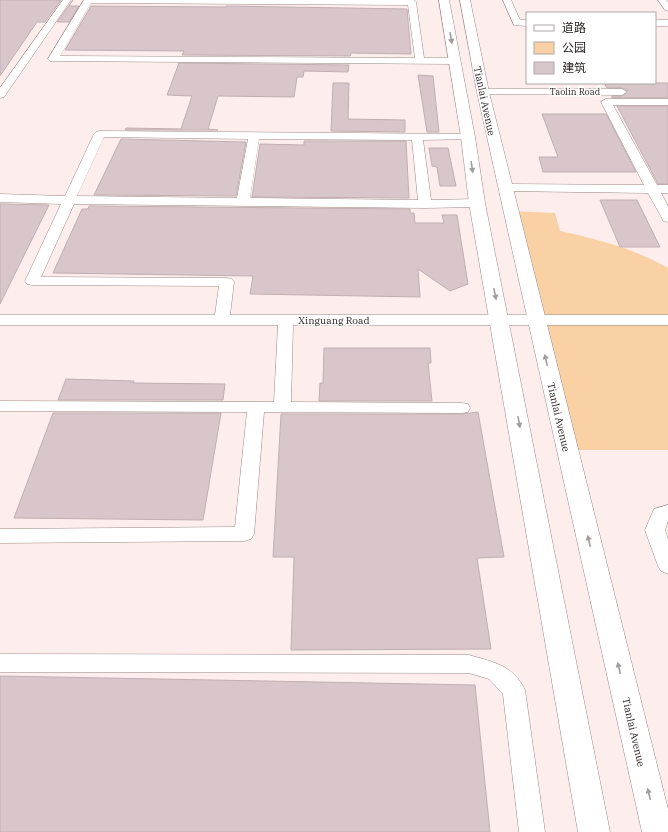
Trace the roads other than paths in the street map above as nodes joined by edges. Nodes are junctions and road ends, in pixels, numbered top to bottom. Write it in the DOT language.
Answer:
graph roads {
  1 [pos="67,0"];
  2 [pos="218,0"];
  3 [pos="444,0"];
  4 [pos="465,0"];
  5 [pos="507,0"];
  6 [pos="662,0"];
  7 [pos="668,8"];
  8 [pos="526,23"];
  9 [pos="656,23"];
  10 [pos="668,23"];
  11 [pos="420,61"];
  12 [pos="454,61"];
  13 [pos="483,92"];
  14 [pos="668,92"];
  15 [pos="0,95"];
  16 [pos="668,102"];
  17 [pos="254,135"];
  18 [pos="417,136"];
  19 [pos="468,137"];
  20 [pos="505,188"];
  21 [pos="653,189"];
  22 [pos="668,189"];
  23 [pos="0,198"];
  24 [pos="70,200"];
  25 [pos="243,202"];
  26 [pos="478,203"];
  27 [pos="425,204"];
  28 [pos="668,218"];
  29 [pos="0,320"];
  30 [pos="222,320"];
  31 [pos="286,320"];
  32 [pos="500,320"];
  33 [pos="536,320"];
  34 [pos="668,320"];
  35 [pos="0,406"];
  36 [pos="256,407"];
  37 [pos="282,407"];
  38 [pos="462,408"];
  39 [pos="668,512"];
  40 [pos="0,536"];
  41 [pos="668,566"];
  42 [pos="0,663"];
  43 [pos="532,832"];
  44 [pos="594,832"];
  45 [pos="658,832"];
  1 -- 15 [label="street"];
  2 -- 11 [label="street"];
  2 -- 11 [label="street"];
  3 -- 12 [label="main road, one-way"];
  4 -- 13 [label="main road, Tianlai Avenue"];
  5 -- 8 [label="street"];
  6 -- 7 [label="street"];
  9 -- 10 [label="street"];
  11 -- 12 [label="street"];
  12 -- 19 [label="main road"];
  13 -- 14 [label="street, Taolin Road"];
  13 -- 20 [label="main road, Tianlai Avenue"];
  16 -- 21 [label="street"];
  17 -- 18 [label="street"];
  17 -- 24 [label="street"];
  17 -- 25 [label="street"];
  18 -- 19 [label="street"];
  18 -- 27 [label="street"];
  19 -- 26 [label="main road, one-way"];
  20 -- 21 [label="street"];
  20 -- 33 [label="main road, Tianlai Avenue"];
  21 -- 22 [label="street"];
  21 -- 28 [label="street"];
  23 -- 24 [label="street"];
  24 -- 25 [label="street"];
  24 -- 30 [label="street"];
  25 -- 27 [label="street"];
  26 -- 27 [label="street"];
  26 -- 32 [label="main road, one-way"];
  29 -- 30 [label="street, Xinguang Road"];
  30 -- 31 [label="street, Xinguang Road"];
  31 -- 32 [label="street, Xinguang Road"];
  31 -- 37 [label="street"];
  32 -- 33 [label="street, Xinguang Road"];
  32 -- 44 [label="main road, one-way"];
  33 -- 34 [label="street, Xinguang Road"];
  45 -- 33 [label="main road, Tianlai Avenue, one-way"];
  35 -- 36 [label="street"];
  36 -- 37 [label="street"];
  36 -- 40 [label="street"];
  37 -- 38 [label="street"];
  39 -- 41 [label="street"];
  42 -- 43 [label="street"];
}
